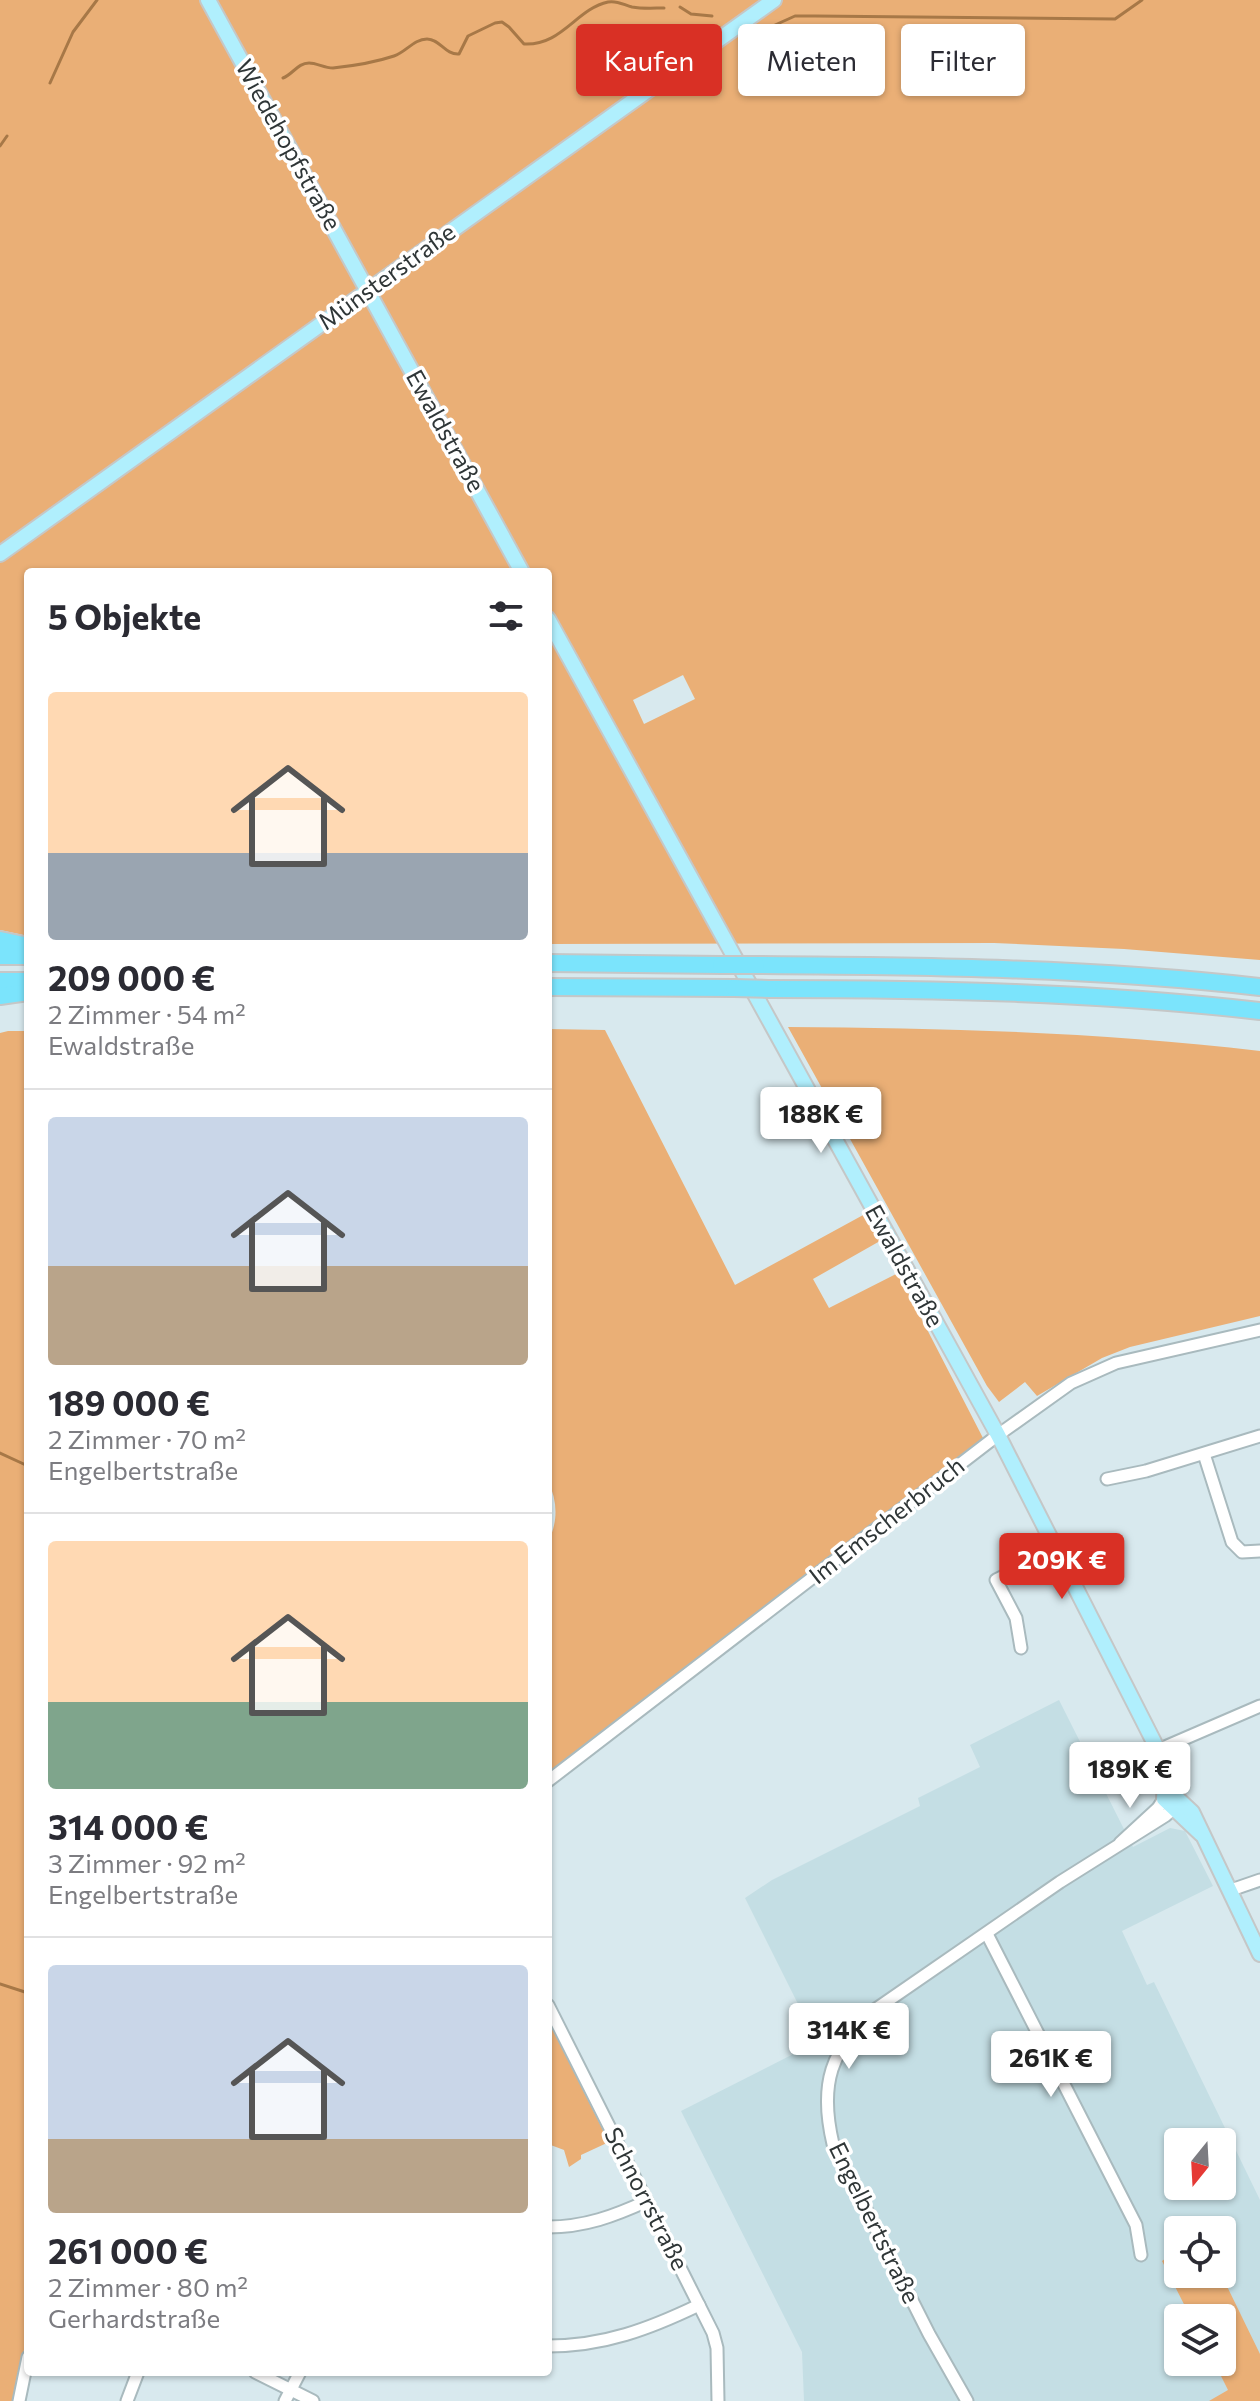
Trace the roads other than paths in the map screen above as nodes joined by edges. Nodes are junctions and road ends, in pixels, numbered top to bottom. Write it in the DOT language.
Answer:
graph roads {
  1 [pos="208,0"];
  2 [pos="774,0"];
  3 [pos="367,291"];
  4 [pos="0,554"];
  5 [pos="520,568"];
  6 [pos="552,626"];
  7 [pos="0,940"];
  8 [pos="24,945"];
  9 [pos="0,956"];
  10 [pos="24,956"];
  11 [pos="552,963"];
  12 [pos="0,981"];
  13 [pos="24,981"];
  14 [pos="552,987"];
  15 [pos="1260,987"];
  16 [pos="24,993"];
  17 [pos="0,996"];
  18 [pos="1260,1011"];
  19 [pos="1260,1330"];
  20 [pos="998,1435"];
  21 [pos="1260,1436"];
  22 [pos="1204,1454"];
  23 [pos="1107,1479"];
  24 [pos="1057,1549"];
  25 [pos="1260,1551"];
  26 [pos="1021,1648"];
  27 [pos="1260,1706"];
  28 [pos="1158,1750"];
  29 [pos="552,1778"];
  30 [pos="1171,1802"];
  31 [pos="1260,1880"];
  32 [pos="1231,1890"];
  33 [pos="987,1934"];
  34 [pos="1260,1954"];
  35 [pos="552,2013"];
  36 [pos="647,2201"];
  37 [pos="552,2227"];
  38 [pos="1141,2255"];
  39 [pos="699,2305"];
  40 [pos="552,2346"];
  41 [pos="24,2376"];
  42 [pos="136,2376"];
  43 [pos="264,2376"];
  44 [pos="298,2376"];
  45 [pos="292,2389"];
  46 [pos="19,2401"];
  47 [pos="127,2401"];
  48 [pos="285,2401"];
  49 [pos="313,2401"];
  50 [pos="718,2401"];
  51 [pos="967,2401"];
  1 -- 3 [label="main road, Wiedehopfstraße"];
  2 -- 3 [label="main road, Münsterstraße"];
  3 -- 4 [label="main road, Münsterstraße"];
  3 -- 5 [label="main road, Ewaldstraße"];
  6 -- 20 [label="main road, Ewaldstraße"];
  7 -- 8 [label="highway"];
  9 -- 10 [label="highway"];
  11 -- 15 [label="highway, bridge"];
  12 -- 13 [label="highway"];
  14 -- 18 [label="highway, bridge"];
  16 -- 17 [label="highway"];
  19 -- 20 [label="street, Im Emscherbruch"];
  20 -- 24 [label="main road, Ewaldstraße"];
  20 -- 29 [label="street, Im Emscherbruch"];
  21 -- 22 [label="street"];
  22 -- 23 [label="street"];
  22 -- 25 [label="street"];
  24 -- 26 [label="street"];
  24 -- 28 [label="main road, Ewaldstraße"];
  27 -- 28 [label="street"];
  28 -- 30 [label="main road, Ewaldstraße"];
  30 -- 32 [label="main road"];
  30 -- 33 [label="street, Engelbertstraße"];
  31 -- 32 [label="street"];
  32 -- 34 [label="main road"];
  33 -- 38 [label="street"];
  33 -- 51 [label="street, Engelbertstraße"];
  35 -- 36 [label="street, Schnorrstraße"];
  36 -- 37 [label="street"];
  36 -- 39 [label="street, Schnorrstraße"];
  39 -- 40 [label="street"];
  39 -- 50 [label="street, Schnorrstraße"];
  41 -- 46 [label="street"];
  42 -- 47 [label="street"];
  43 -- 45 [label="street"];
  44 -- 45 [label="street"];
  45 -- 48 [label="street"];
  45 -- 49 [label="street"];
}
